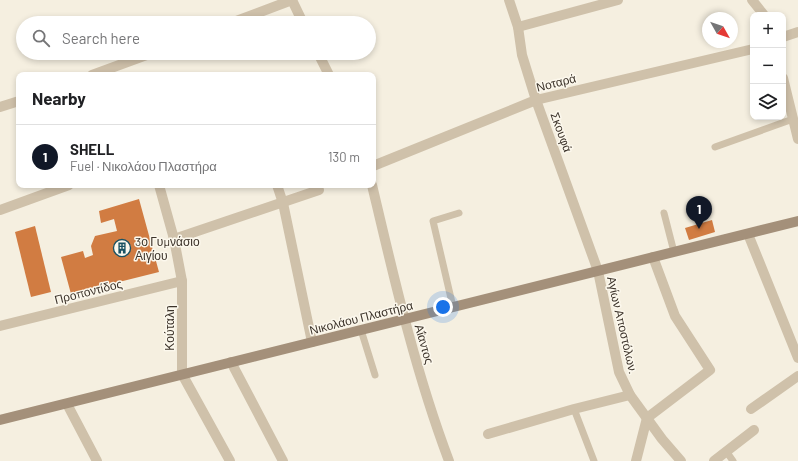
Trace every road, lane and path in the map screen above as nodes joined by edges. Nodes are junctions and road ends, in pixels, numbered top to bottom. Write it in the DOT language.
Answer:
graph roads {
  1 [pos="292,0"];
  2 [pos="509,0"];
  3 [pos="618,0"];
  4 [pos="752,0"];
  5 [pos="762,12"];
  6 [pos="250,16"];
  7 [pos="300,16"];
  8 [pos="518,27"];
  9 [pos="798,32"];
  10 [pos="786,36"];
  11 [pos="750,50"];
  12 [pos="139,60"];
  13 [pos="322,60"];
  14 [pos="119,71"];
  15 [pos="328,72"];
  16 [pos="784,84"];
  17 [pos="536,100"];
  18 [pos="16,102"];
  19 [pos="0,107"];
  20 [pos="793,119"];
  21 [pos="798,139"];
  22 [pos="715,147"];
  23 [pos="376,165"];
  24 [pos="61,188"];
  25 [pos="159,188"];
  26 [pos="278,188"];
  27 [pos="373,188"];
  28 [pos="319,190"];
  29 [pos="283,203"];
  30 [pos="0,210"];
  31 [pos="459,213"];
  32 [pos="664,213"];
  33 [pos="798,221"];
  34 [pos="748,234"];
  35 [pos="174,239"];
  36 [pos="674,252"];
  37 [pos="653,257"];
  38 [pos="598,271"];
  39 [pos="182,281"];
  40 [pos="453,307"];
  41 [pos="404,319"];
  42 [pos="0,326"];
  43 [pos="361,330"];
  44 [pos="312,342"];
  45 [pos="798,358"];
  46 [pos="231,362"];
  47 [pos="182,374"];
  48 [pos="375,375"];
  49 [pos="798,376"];
  50 [pos="630,395"];
  51 [pos="67,404"];
  52 [pos="574,409"];
  53 [pos="751,409"];
  54 [pos="647,418"];
  55 [pos="0,420"];
  56 [pos="754,430"];
  57 [pos="488,434"];
  58 [pos="726,451"];
  59 [pos="97,461"];
  60 [pos="230,461"];
  61 [pos="283,461"];
  62 [pos="449,461"];
  63 [pos="594,461"];
  64 [pos="636,461"];
  65 [pos="681,461"];
  66 [pos="714,461"];
  67 [pos="733,461"];
  1 -- 6 [label="street"];
  1 -- 7 [label="street"];
  2 -- 8 [label="street, Σκουφά"];
  3 -- 8 [label="street"];
  4 -- 5 [label="street"];
  8 -- 17 [label="street, Σκουφά"];
  9 -- 10 [label="street"];
  11 -- 17 [label="street, Νοταρά"];
  12 -- 14 [label="street"];
  13 -- 15 [label="street"];
  16 -- 20 [label="street"];
  17 -- 23 [label="street, Νοταρά"];
  17 -- 38 [label="street, Σκουφά"];
  18 -- 19 [label="street"];
  20 -- 21 [label="street"];
  20 -- 22 [label="lane"];
  24 -- 30 [label="street"];
  25 -- 35 [label="street, Κούταλη"];
  26 -- 29 [label="street"];
  27 -- 41 [label="street, Αΐαντος"];
  28 -- 29 [label="street"];
  29 -- 35 [label="street"];
  29 -- 44 [label="street"];
  31 -- 40 [label="lane"];
  32 -- 36 [label="lane"];
  33 -- 34 [label="main road, Νικολάου Πλαστήρα"];
  34 -- 36 [label="main road, Νικολάου Πλαστήρα"];
  34 -- 45 [label="street"];
  35 -- 39 [label="street, Κούταλη"];
  36 -- 37 [label="main road, Νικολάου Πλαστήρα"];
  37 -- 38 [label="main road, Νικολάου Πλαστήρα"];
  37 -- 54 [label="street"];
  38 -- 40 [label="main road, Νικολάου Πλαστήρα"];
  38 -- 50 [label="street, Αγίων Αποστόλων."];
  39 -- 42 [label="street, Προποντίδος"];
  39 -- 47 [label="street, Κούταλη"];
  40 -- 41 [label="main road, Νικολάου Πλαστήρα"];
  41 -- 43 [label="main road, Νικολάου Πλαστήρα"];
  41 -- 62 [label="street, Αΐαντος"];
  43 -- 44 [label="main road, Νικολάου Πλαστήρα"];
  43 -- 48 [label="lane"];
  44 -- 46 [label="main road, Νικολάου Πλαστήρα"];
  46 -- 47 [label="main road, Νικολάου Πλαστήρα"];
  46 -- 61 [label="street"];
  47 -- 51 [label="main road, Νικολάου Πλαστήρα"];
  47 -- 60 [label="street, Κούταλη"];
  49 -- 53 [label="street"];
  50 -- 52 [label="street"];
  50 -- 54 [label="street, Αγίων Αποστόλων."];
  51 -- 55 [label="main road, Νικολάου Πλαστήρα"];
  51 -- 59 [label="street"];
  52 -- 57 [label="street"];
  52 -- 63 [label="lane"];
  54 -- 64 [label="street"];
  54 -- 65 [label="street, Αγίων Αποστόλων."];
  56 -- 58 [label="street"];
  58 -- 66 [label="street"];
  58 -- 67 [label="lane"];
}
